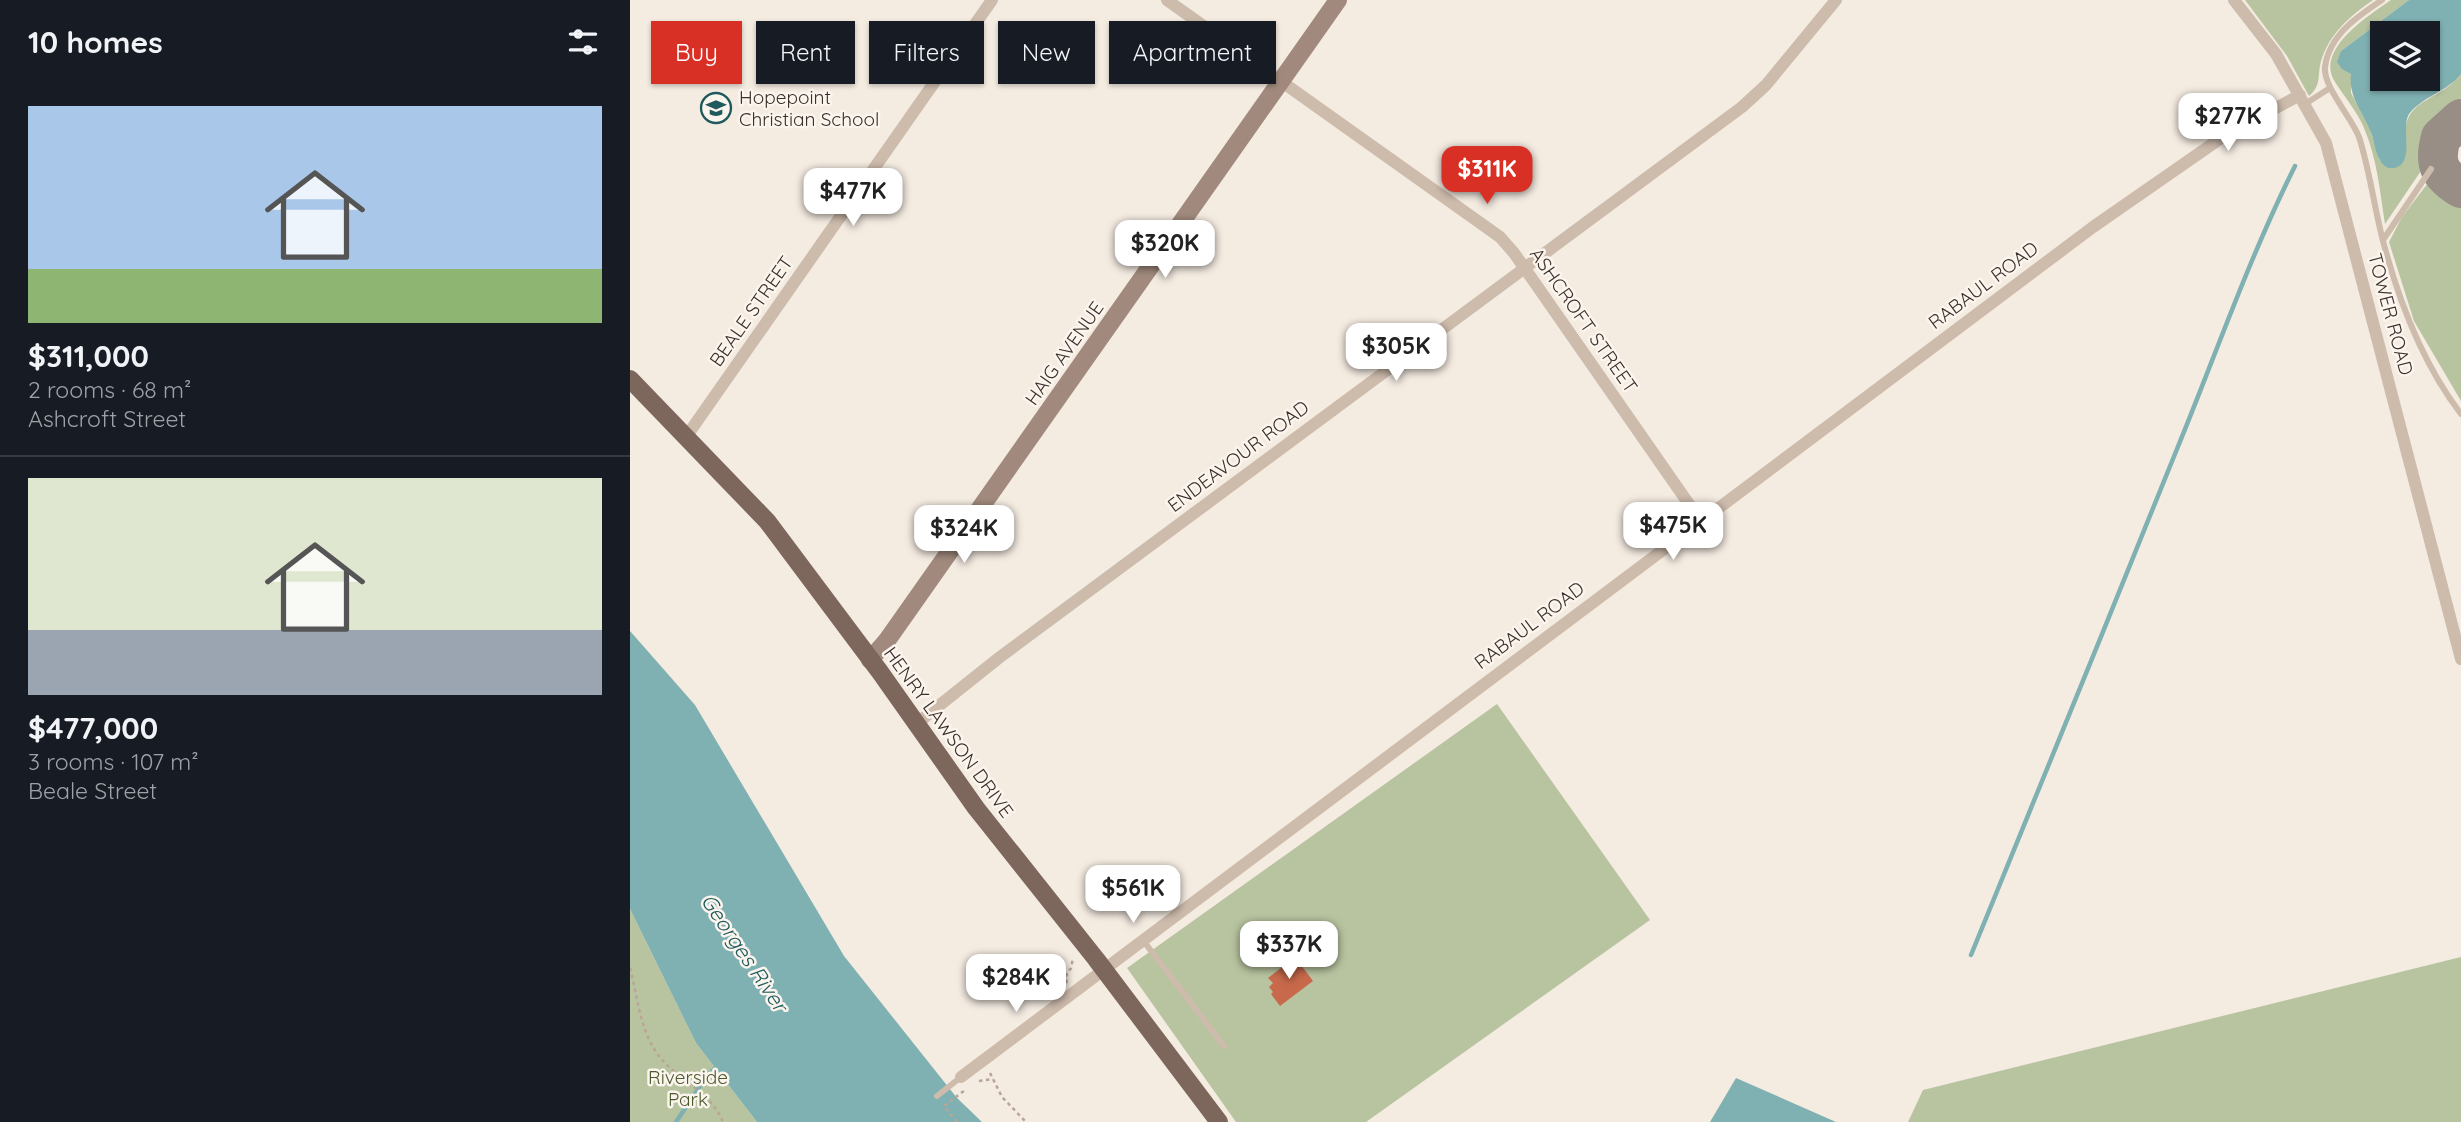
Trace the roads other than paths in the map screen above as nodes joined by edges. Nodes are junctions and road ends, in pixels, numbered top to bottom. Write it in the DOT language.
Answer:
graph roads {
  1 [pos="992,0"];
  2 [pos="1167,0"];
  3 [pos="1338,0"];
  4 [pos="1836,0"];
  5 [pos="2234,0"];
  6 [pos="2382,0"];
  7 [pos="1281,80"];
  8 [pos="2330,88"];
  9 [pos="2302,100"];
  10 [pos="2431,169"];
  11 [pos="2383,240"];
  12 [pos="1525,268"];
  13 [pos="630,379"];
  14 [pos="2461,414"];
  15 [pos="686,437"];
  16 [pos="1700,520"];
  17 [pos="2461,659"];
  18 [pos="870,660"];
  19 [pos="916,724"];
  20 [pos="1142,939"];
  21 [pos="1103,969"];
  22 [pos="1224,1046"];
  23 [pos="961,1077"];
  24 [pos="937,1096"];
  25 [pos="1219,1122"];
  1 -- 15 [label="street, BEALE STREET"];
  2 -- 7 [label="street, ASHCROFT STREET"];
  3 -- 7 [label="main road, HAIG AVENUE"];
  4 -- 12 [label="street, ENDEAVOUR ROAD"];
  5 -- 9 [label="street, TOWER ROAD"];
  6 -- 8 [label="lane"];
  7 -- 12 [label="street, ASHCROFT STREET"];
  7 -- 18 [label="main road, HAIG AVENUE"];
  8 -- 9 [label="lane"];
  8 -- 11 [label="lane"];
  9 -- 16 [label="street, RABAUL ROAD"];
  9 -- 17 [label="street, TOWER ROAD"];
  10 -- 11 [label="lane"];
  11 -- 14 [label="lane"];
  12 -- 16 [label="street, ASHCROFT STREET"];
  12 -- 19 [label="street, ENDEAVOUR ROAD"];
  13 -- 15 [label="main road, HENRY LAWSON DRIVE"];
  15 -- 18 [label="main road, HENRY LAWSON DRIVE"];
  16 -- 20 [label="street, RABAUL ROAD"];
  18 -- 19 [label="main road, HENRY LAWSON DRIVE"];
  19 -- 21 [label="main road, HENRY LAWSON DRIVE"];
  20 -- 21 [label="street, RABAUL ROAD"];
  20 -- 22 [label="lane"];
  21 -- 23 [label="street, RABAUL ROAD"];
  21 -- 25 [label="main road, HENRY LAWSON DRIVE"];
  23 -- 24 [label="lane"];
}
